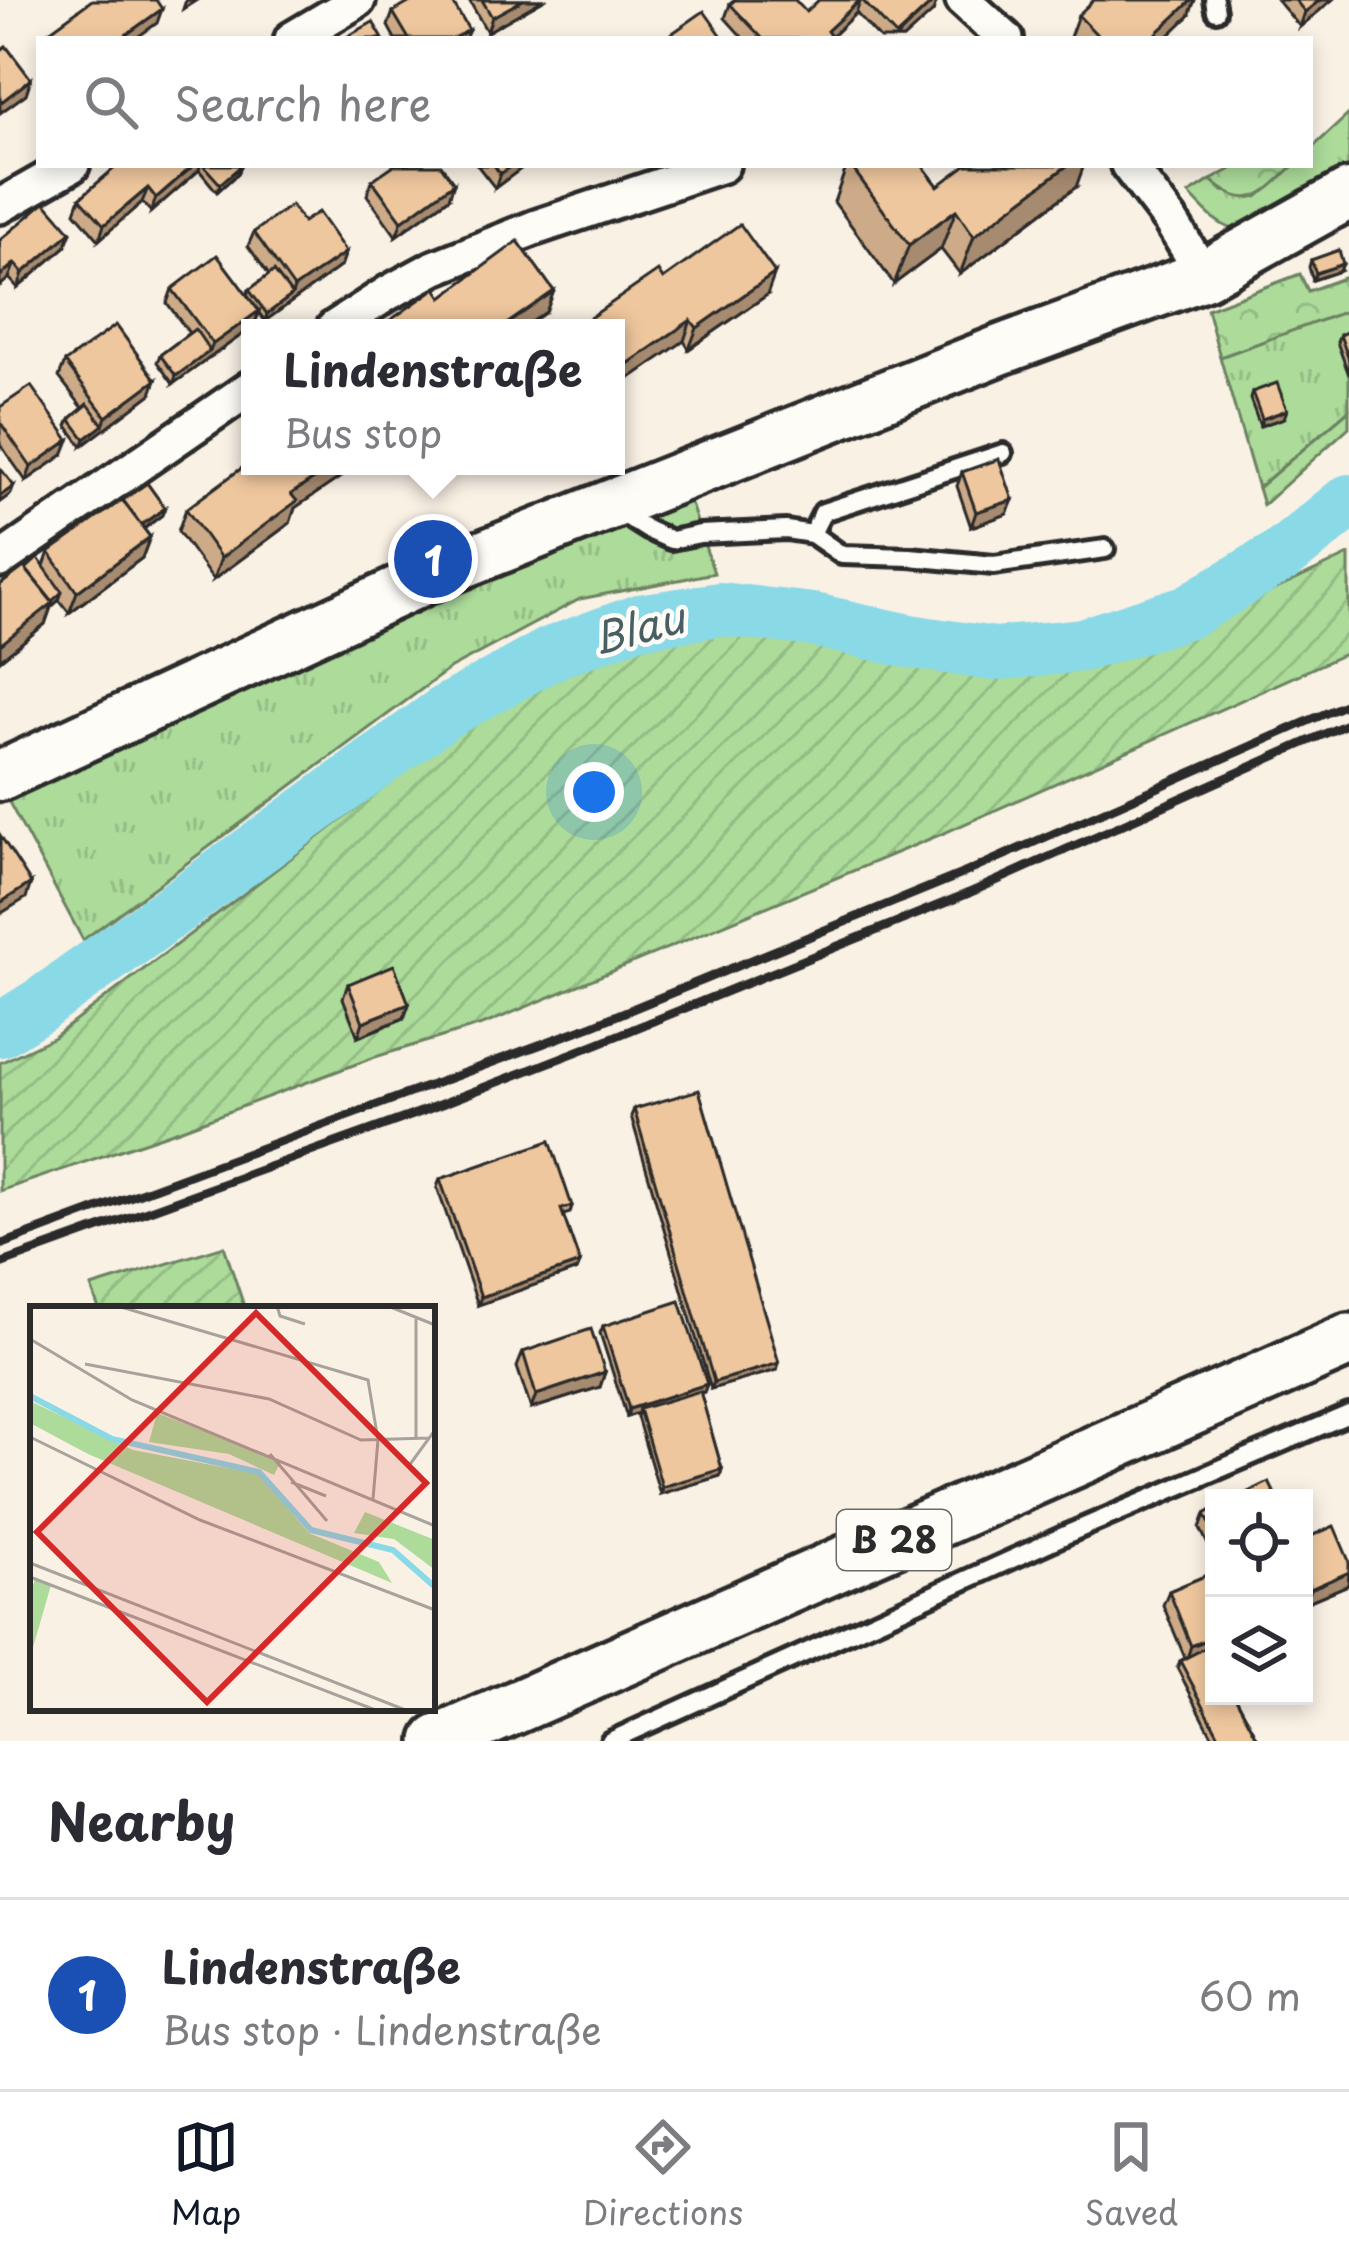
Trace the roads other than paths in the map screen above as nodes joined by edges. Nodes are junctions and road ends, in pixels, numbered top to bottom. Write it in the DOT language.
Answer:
graph roads {
  1 [pos="358,0"];
  2 [pos="963,0"];
  3 [pos="995,25"];
  4 [pos="297,36"];
  5 [pos="67,168"];
  6 [pos="713,168"];
  7 [pos="1130,168"];
  8 [pos="1349,194"];
  9 [pos="0,206"];
  10 [pos="1349,232"];
  11 [pos="1204,275"];
  12 [pos="348,319"];
  13 [pos="241,394"];
  14 [pos="1003,453"];
  15 [pos="607,504"];
  16 [pos="812,534"];
  17 [pos="1106,549"];
  18 [pos="0,560"];
  19 [pos="0,776"];
  20 [pos="1349,1340"];
  21 [pos="1349,1414"];
  22 [pos="439,1741"];
  23 [pos="610,1741"];
  1 -- 4 [label="street"];
  2 -- 3 [label="street"];
  5 -- 9 [label="street"];
  6 -- 12 [label="street"];
  7 -- 11 [label="street"];
  8 -- 11 [label="street"];
  10 -- 11 [label="street"];
  11 -- 15 [label="street"];
  13 -- 18 [label="street"];
  14 -- 16 [label="lane"];
  15 -- 16 [label="lane"];
  15 -- 19 [label="street"];
  16 -- 17 [label="lane"];
  20 -- 22 [label="main road, B 28"];
  21 -- 23 [label="lane"];
}
